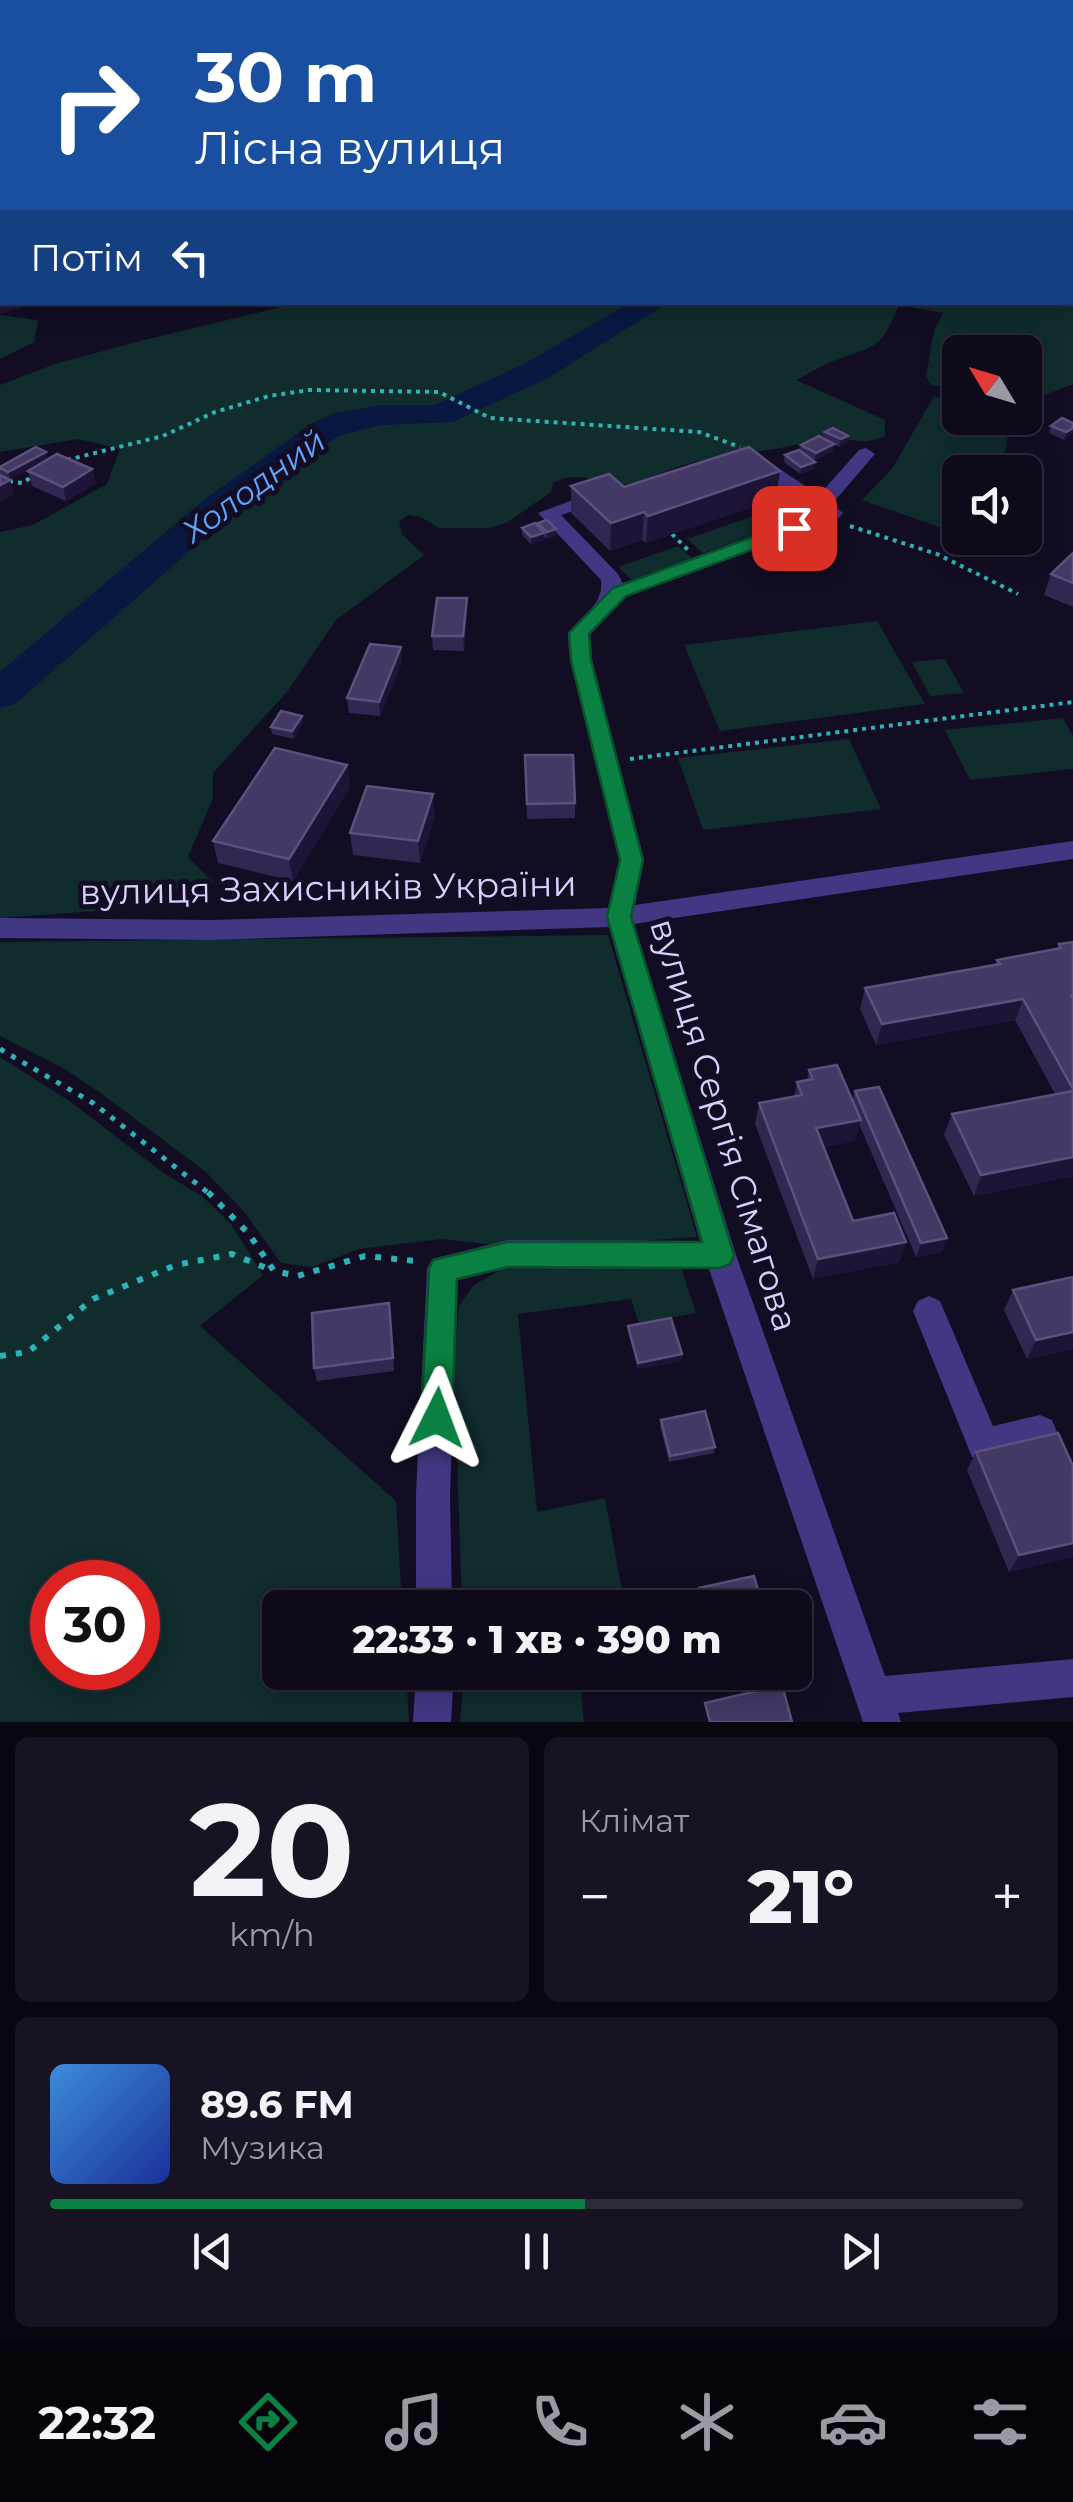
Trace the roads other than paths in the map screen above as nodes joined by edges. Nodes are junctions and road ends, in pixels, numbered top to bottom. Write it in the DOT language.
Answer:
graph roads {
  1 [pos="866,454"];
  2 [pos="736,455"];
  3 [pos="622,491"];
  4 [pos="822,510"];
  5 [pos="608,602"];
  6 [pos="1073,850"];
  7 [pos="619,917"];
  8 [pos="0,928"];
  9 [pos="720,1255"];
  10 [pos="929,1311"];
  11 [pos="1040,1432"];
  12 [pos="434,1590"];
  13 [pos="1073,1678"];
  14 [pos="434,1690"];
  15 [pos="877,1709"];
  16 [pos="432,1722"];
  1 -- 4 [label="street"];
  2 -- 4 [label="street"];
  3 -- 5 [label="street"];
  4 -- 5 [label="street, вулиця Сергія Сімагова"];
  5 -- 7 [label="street, вулиця Сергія Сімагова"];
  6 -- 7 [label="street, вулиця Захисників України"];
  7 -- 8 [label="street, вулиця Захисників України"];
  7 -- 9 [label="street, вулиця Сергія Сімагова"];
  9 -- 12 [label="street"];
  9 -- 15 [label="street, вулиця Сергія Сімагова"];
  10 -- 11 [label="street"];
  13 -- 15 [label="street"];
  14 -- 16 [label="street"];
}
